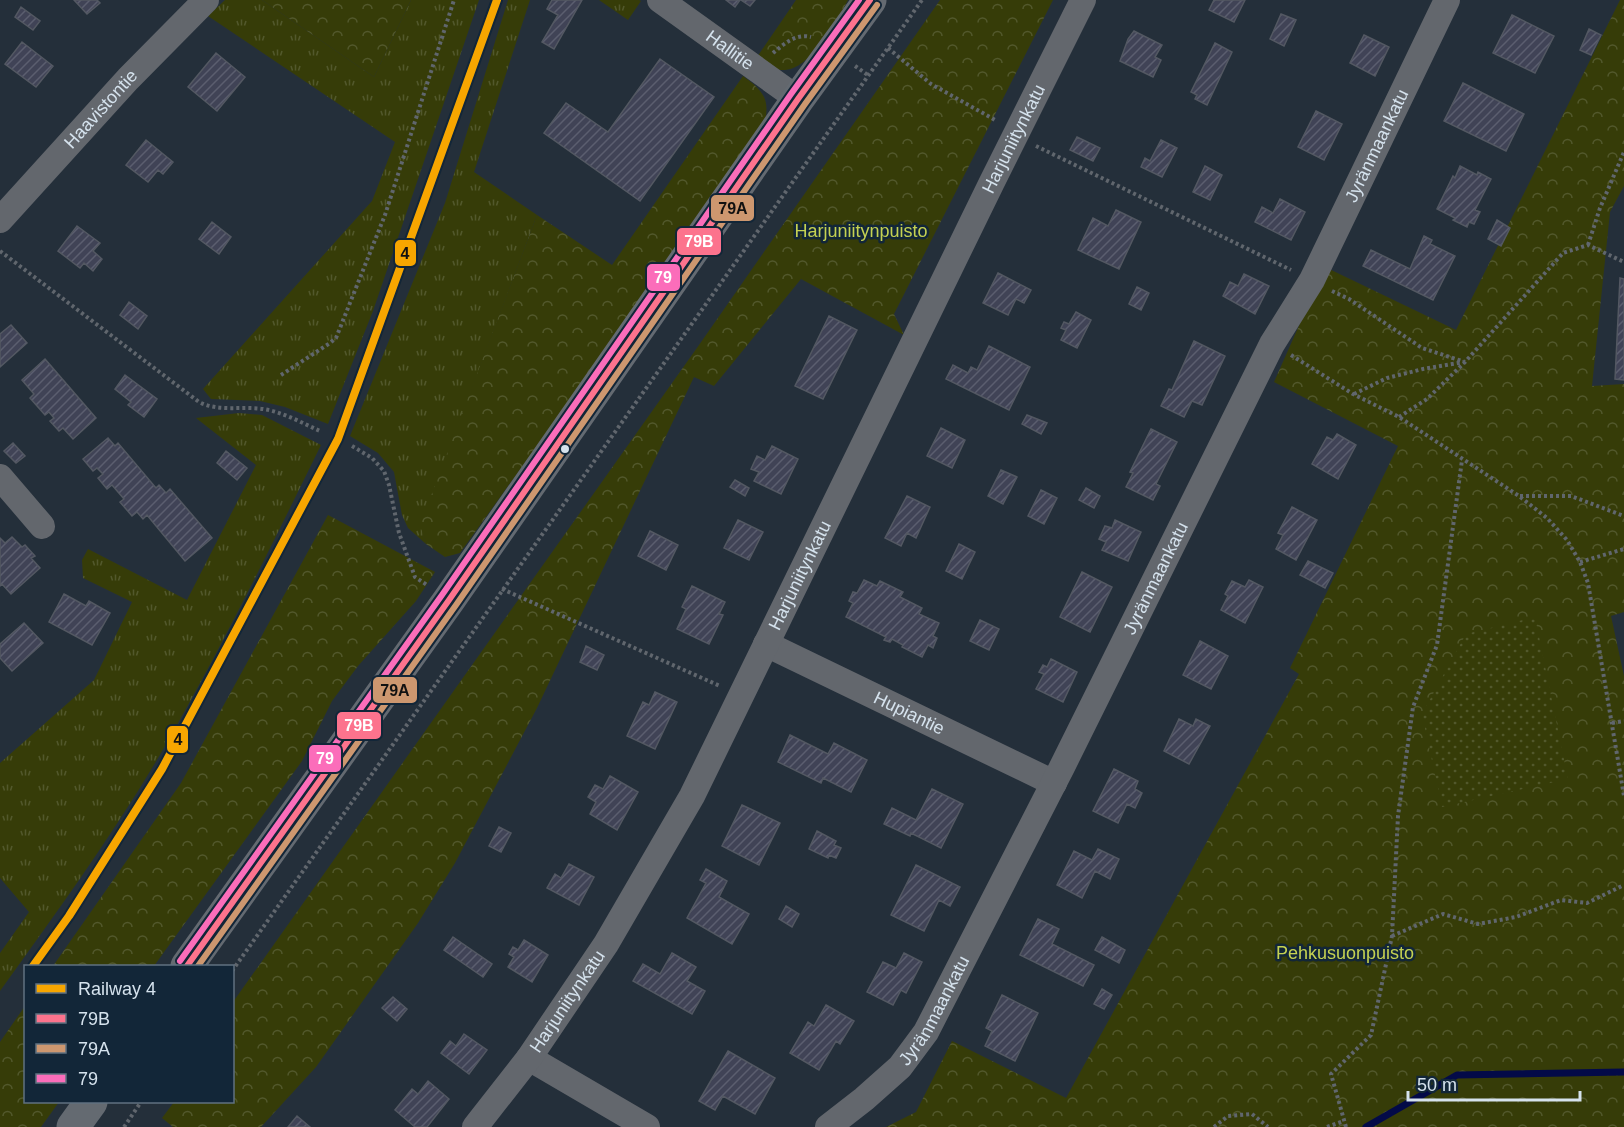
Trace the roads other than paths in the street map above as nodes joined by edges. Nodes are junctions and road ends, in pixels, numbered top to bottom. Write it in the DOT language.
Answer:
graph roads {
  1 [pos="206,0"];
  2 [pos="660,0"];
  3 [pos="870,0"];
  4 [pos="1083,0"];
  5 [pos="1447,0"];
  6 [pos="798,99"];
  7 [pos="0,220"];
  8 [pos="0,477"];
  9 [pos="42,526"];
  10 [pos="766,644"];
  11 [pos="1054,783"];
  12 [pos="189,965"];
  13 [pos="529,1058"];
  14 [pos="90,1103"];
  15 [pos="73,1127"];
  16 [pos="475,1127"];
  17 [pos="647,1127"];
  18 [pos="828,1127"];
  1 -- 7 [label="street, Haavistontie"];
  2 -- 6 [label="street, Hallitie"];
  3 -- 6 [label="main road"];
  4 -- 10 [label="street, Harjuniitynkatu"];
  5 -- 11 [label="street, Jyränmaankatu"];
  6 -- 12 [label="main road"];
  8 -- 9 [label="street"];
  10 -- 11 [label="street, Hupiantie"];
  10 -- 13 [label="street, Harjuniitynkatu"];
  11 -- 18 [label="street, Jyränmaankatu"];
  13 -- 16 [label="street, Harjuniitynkatu"];
  13 -- 17 [label="street"];
  14 -- 15 [label="main road"];
}
